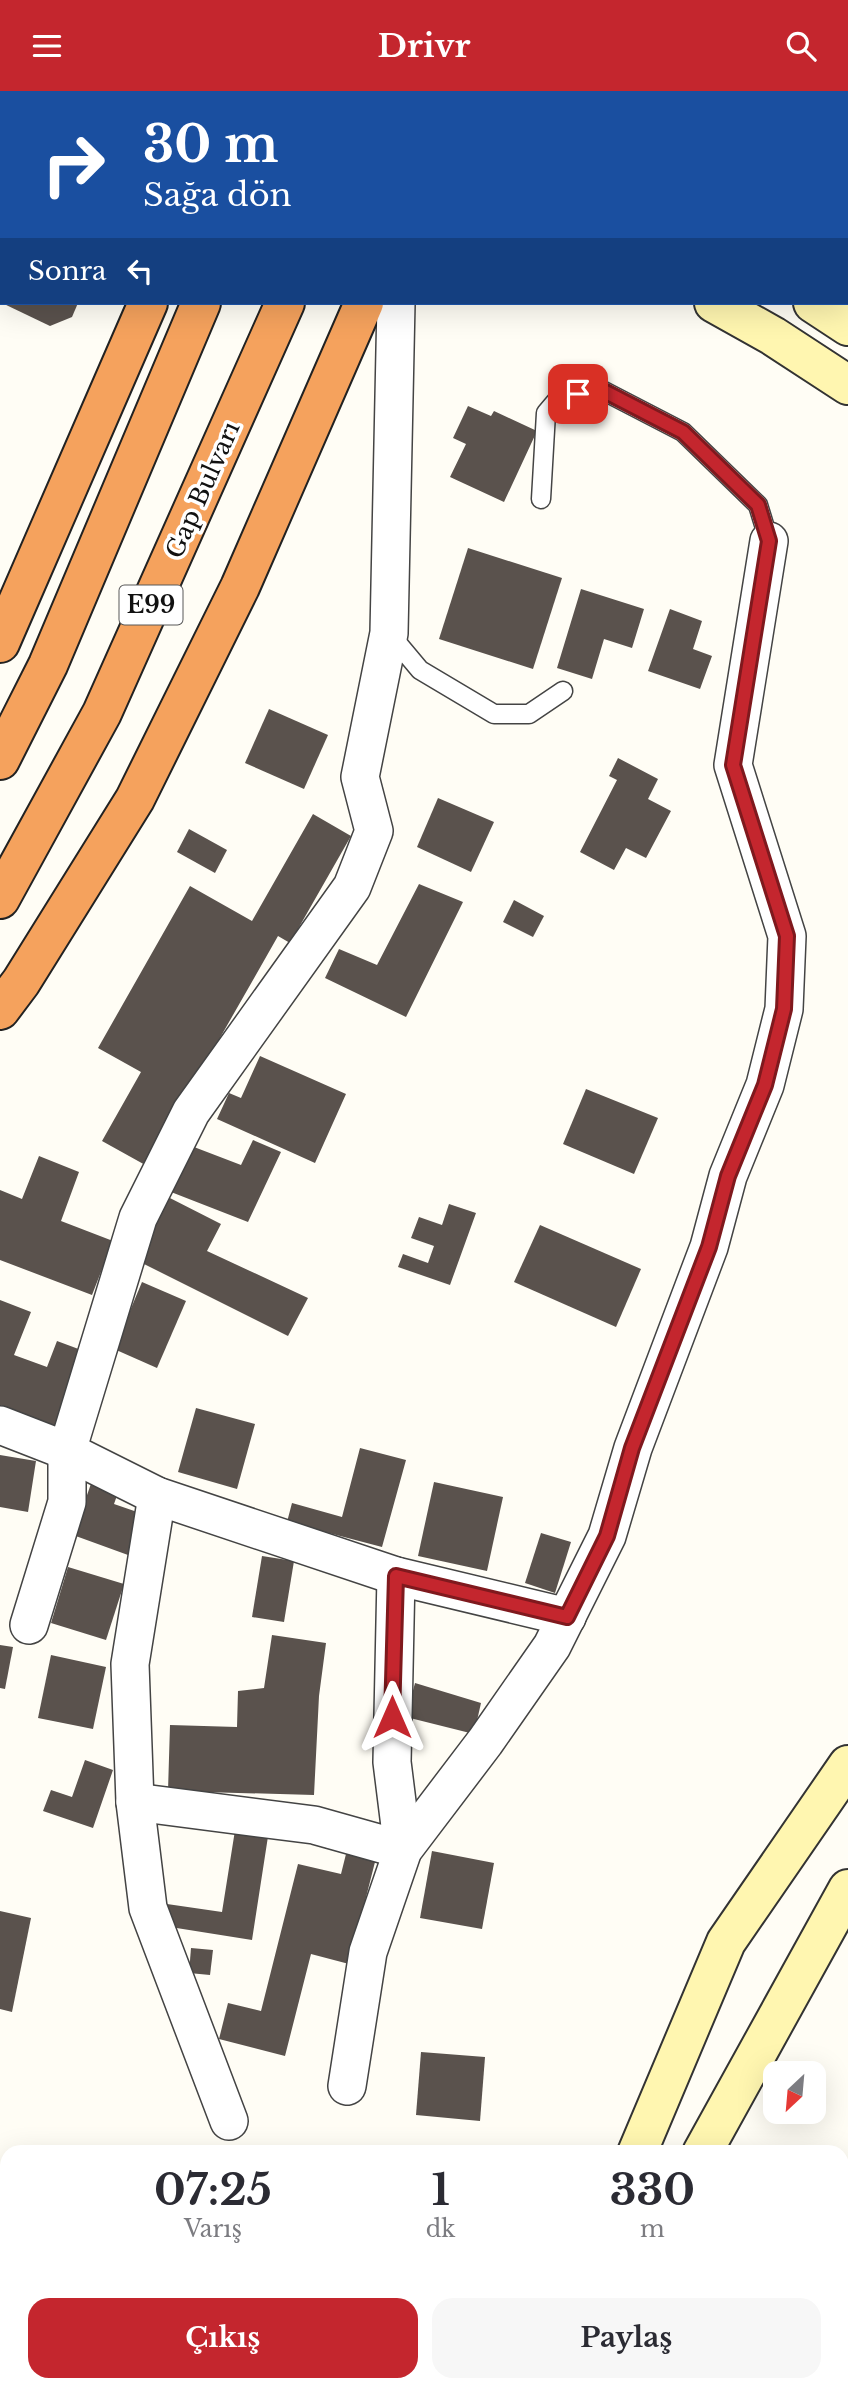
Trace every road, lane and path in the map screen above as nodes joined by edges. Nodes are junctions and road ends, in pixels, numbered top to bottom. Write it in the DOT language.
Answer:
graph roads {
  1 [pos="147,305"];
  2 [pos="200,305"];
  3 [pos="284,305"];
  4 [pos="363,305"];
  5 [pos="396,305"];
  6 [pos="718,305"];
  7 [pos="816,305"];
  8 [pos="848,326"];
  9 [pos="848,385"];
  10 [pos="541,499"];
  11 [pos="769,541"];
  12 [pos="389,633"];
  13 [pos="0,643"];
  14 [pos="563,691"];
  15 [pos="0,760"];
  16 [pos="0,899"];
  17 [pos="0,1010"];
  18 [pos="0,1426"];
  19 [pos="67,1451"];
  20 [pos="157,1496"];
  21 [pos="396,1576"];
  22 [pos="567,1617"];
  23 [pos="29,1625"];
  24 [pos="848,1765"];
  25 [pos="135,1802"];
  26 [pos="403,1850"];
  27 [pos="848,1889"];
  28 [pos="347,2086"];
  29 [pos="229,2121"];
  30 [pos="640,2145"];
  31 [pos="706,2145"];
  1 -- 13 [label="highway"];
  2 -- 15 [label="highway, E99"];
  3 -- 16 [label="highway, Gap Bulvarı / E99"];
  4 -- 17 [label="highway"];
  5 -- 12 [label="street"];
  6 -- 9 [label="main road"];
  7 -- 8 [label="main road"];
  10 -- 11 [label="lane"];
  11 -- 22 [label="street"];
  12 -- 14 [label="lane"];
  12 -- 19 [label="street"];
  18 -- 19 [label="street"];
  19 -- 20 [label="street"];
  19 -- 23 [label="street"];
  20 -- 21 [label="street"];
  20 -- 25 [label="street"];
  21 -- 22 [label="street"];
  21 -- 26 [label="street"];
  22 -- 26 [label="street"];
  24 -- 30 [label="main road"];
  25 -- 26 [label="street"];
  25 -- 29 [label="street"];
  26 -- 28 [label="street"];
  27 -- 31 [label="main road"];
}
